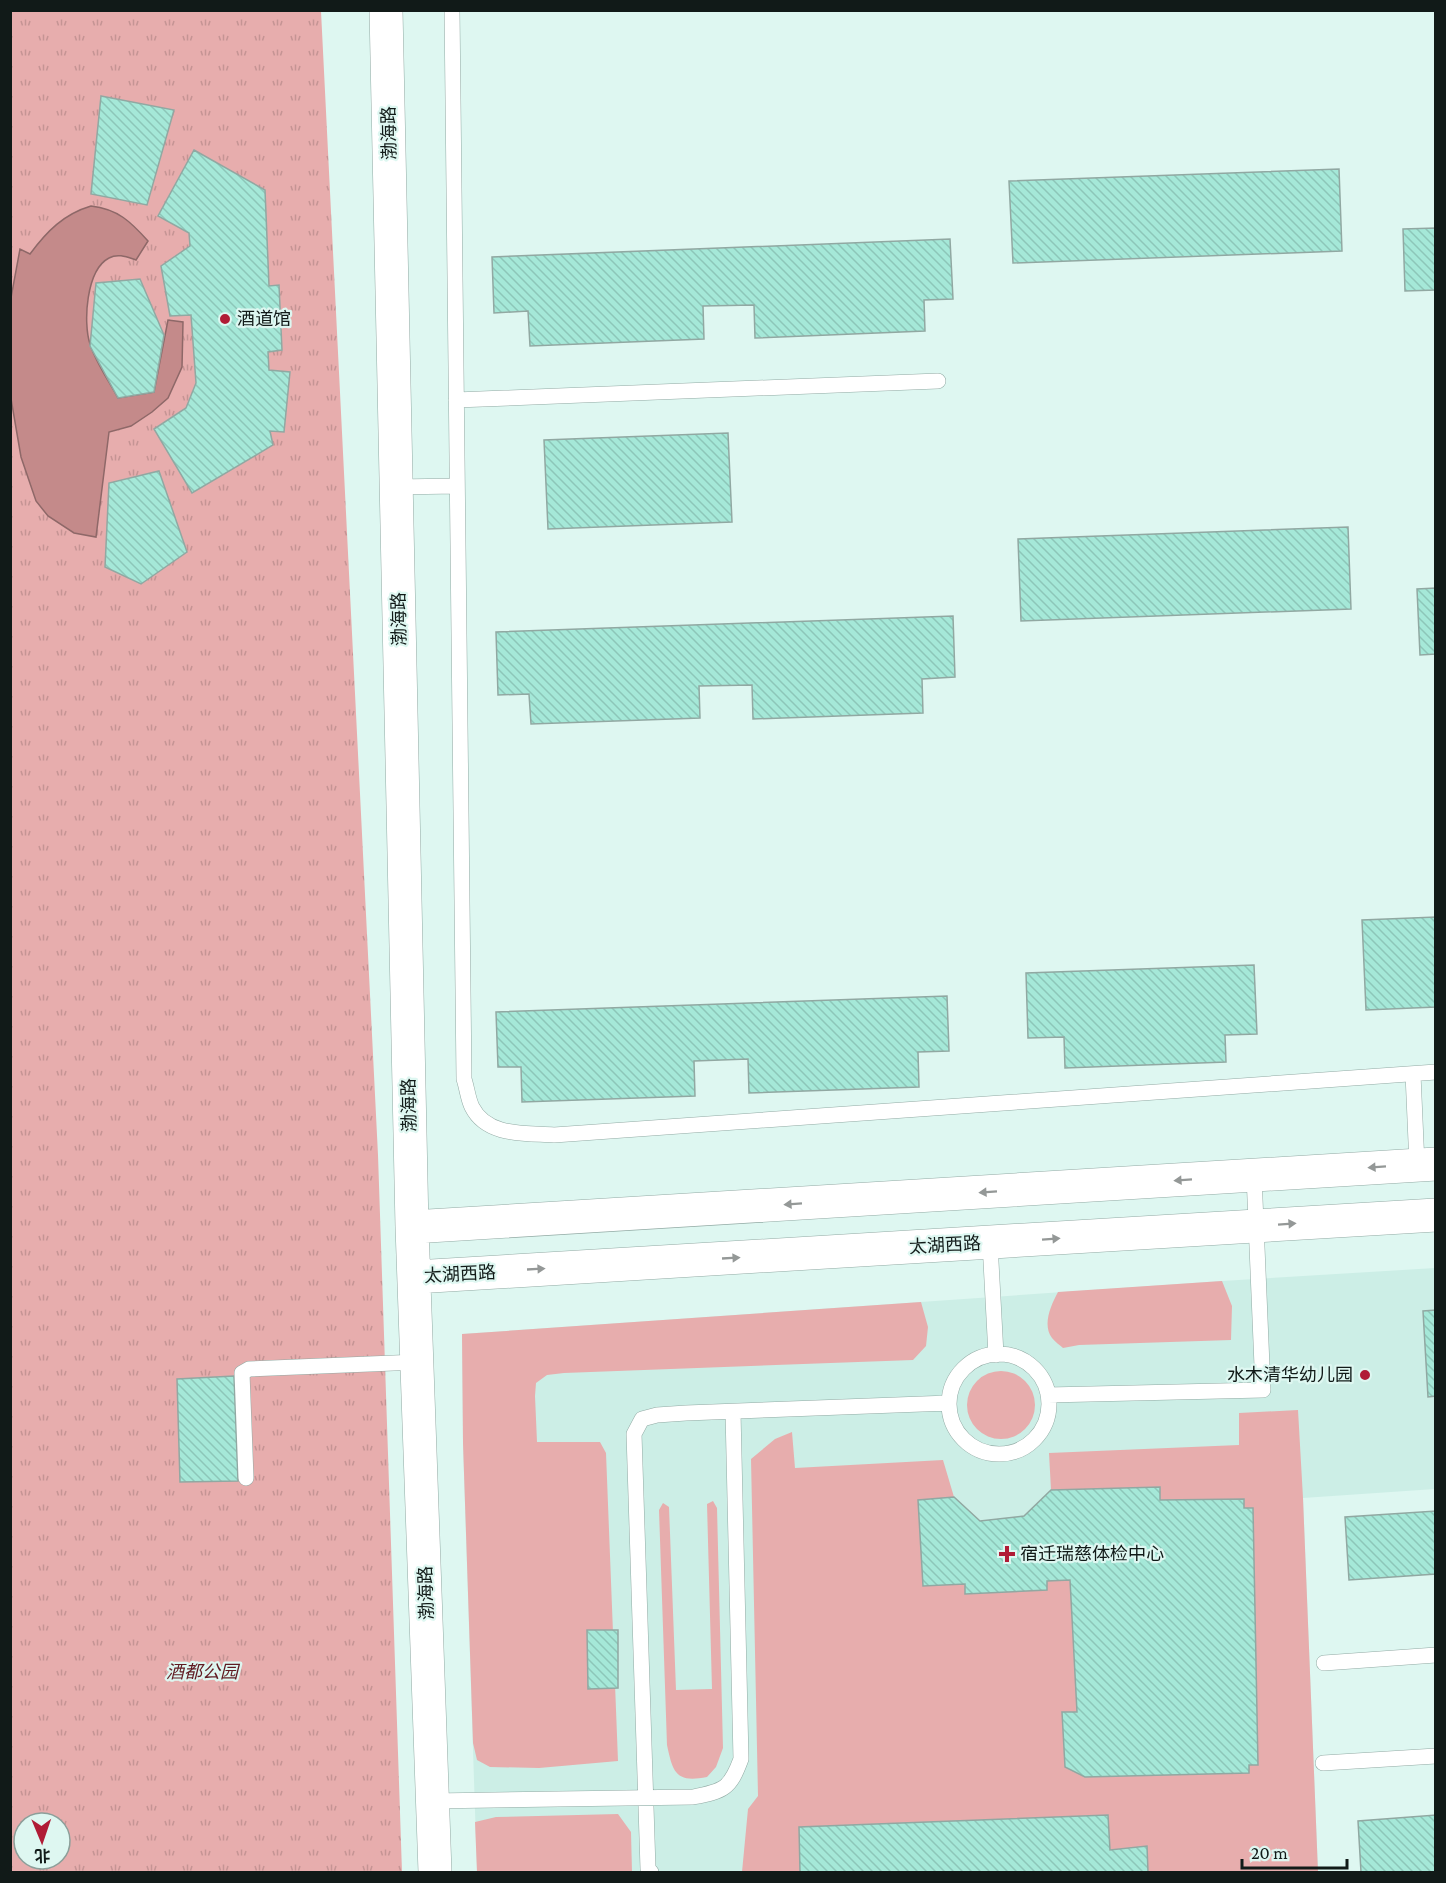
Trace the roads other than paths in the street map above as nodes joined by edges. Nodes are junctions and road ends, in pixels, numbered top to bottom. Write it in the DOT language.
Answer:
graph roads {
  1 [pos="386,10"];
  2 [pos="452,10"];
  3 [pos="938,381"];
  4 [pos="456,400"];
  5 [pos="457,486"];
  6 [pos="396,487"];
  7 [pos="1436,1072"];
  8 [pos="1413,1074"];
  9 [pos="1426,1164"];
  10 [pos="1254,1175"];
  11 [pos="1436,1215"];
  12 [pos="1256,1226"];
  13 [pos="412,1227"];
  14 [pos="990,1243"];
  15 [pos="415,1277"];
  16 [pos="996,1355"];
  17 [pos="418,1362"];
  18 [pos="1048,1395"];
  19 [pos="949,1403"];
  20 [pos="733,1412"];
  21 [pos="246,1478"];
  22 [pos="1436,1655"];
  23 [pos="1324,1664"];
  24 [pos="1436,1756"];
  25 [pos="1323,1763"];
  26 [pos="645,1798"];
  27 [pos="433,1801"];
  28 [pos="435,1872"];
  29 [pos="651,1872"];
  1 -- 6 [label="street, 渤海路"];
  2 -- 4 [label="lane"];
  3 -- 4 [label="lane"];
  4 -- 5 [label="lane"];
  5 -- 6 [label="lane"];
  5 -- 8 [label="lane"];
  6 -- 13 [label="street, 渤海路"];
  7 -- 8 [label="lane"];
  8 -- 9 [label="lane"];
  9 -- 10 [label="street, one-way"];
  10 -- 12 [label="lane"];
  10 -- 13 [label="street, one-way"];
  12 -- 11 [label="street, 太湖西路, one-way"];
  14 -- 12 [label="street, 太湖西路, one-way"];
  12 -- 18 [label="lane"];
  13 -- 15 [label="street, 太湖西路"];
  15 -- 14 [label="street, 太湖西路, one-way"];
  14 -- 16 [label="lane"];
  15 -- 17 [label="street, 渤海路"];
  16 -- 18 [label="lane"];
  16 -- 19 [label="lane"];
  17 -- 21 [label="lane"];
  17 -- 27 [label="street, 渤海路"];
  18 -- 19 [label="lane"];
  19 -- 20 [label="lane"];
  20 -- 26 [label="lane"];
  20 -- 26 [label="lane"];
  22 -- 23 [label="lane"];
  24 -- 25 [label="lane"];
  26 -- 27 [label="lane"];
  26 -- 29 [label="lane"];
  27 -- 28 [label="street, 渤海路"];
}
